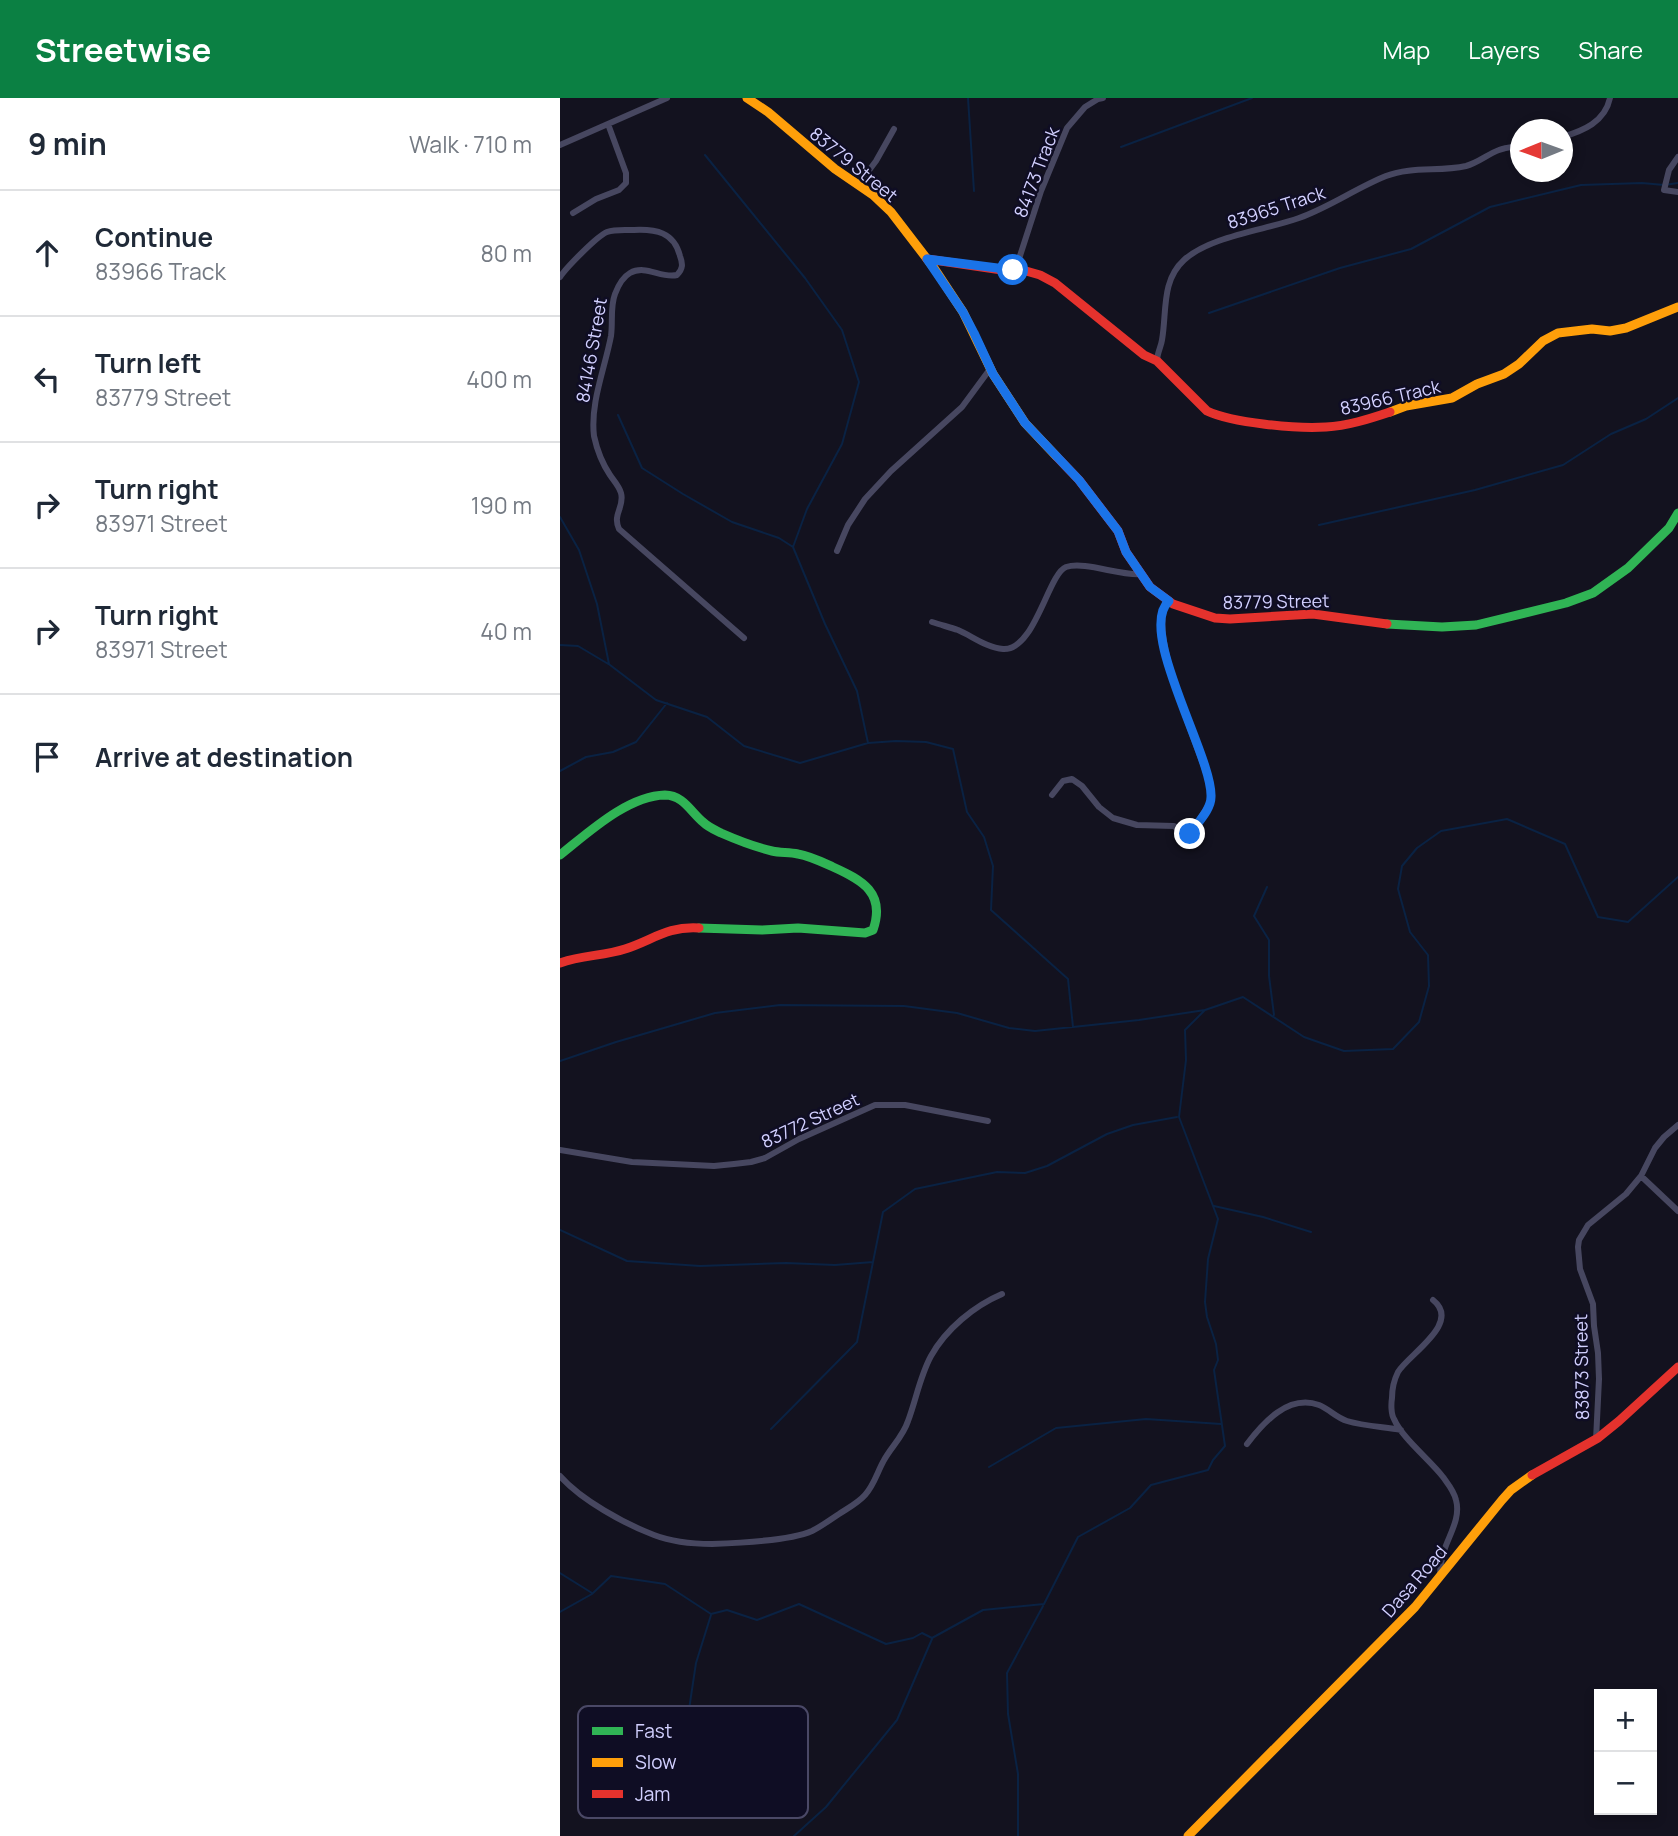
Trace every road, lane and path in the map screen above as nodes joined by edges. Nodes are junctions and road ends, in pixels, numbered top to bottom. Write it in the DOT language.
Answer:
graph roads {
  1 [pos="667,98"];
  2 [pos="747,98"];
  3 [pos="1100,98"];
  4 [pos="1610,98"];
  5 [pos="608,124"];
  6 [pos="894,129"];
  7 [pos="1573,134"];
  8 [pos="560,145"];
  9 [pos="1510,148"];
  10 [pos="1678,157"];
  11 [pos="858,185"];
  12 [pos="1678,192"];
  13 [pos="573,213"];
  14 [pos="927,259"];
  15 [pos="1013,270"];
  16 [pos="560,277"];
  17 [pos="1678,307"];
  18 [pos="1157,361"];
  19 [pos="990,369"];
  20 [pos="1678,513"];
  21 [pos="1678,523"];
  22 [pos="1669,528"];
  23 [pos="837,551"];
  24 [pos="1141,574"];
  25 [pos="1169,601"];
  26 [pos="932,622"];
  27 [pos="744,638"];
  28 [pos="1052,795"];
  29 [pos="560,855"];
  30 [pos="560,963"];
  31 [pos="988,1121"];
  32 [pos="1678,1125"];
  33 [pos="560,1150"];
  34 [pos="1641,1176"];
  35 [pos="1678,1211"];
  36 [pos="1002,1294"];
  37 [pos="1433,1300"];
  38 [pos="1678,1367"];
  39 [pos="1401,1430"];
  40 [pos="1596,1440"];
  41 [pos="1247,1444"];
  42 [pos="560,1476"];
  43 [pos="1440,1580"];
  44 [pos="1188,1836"];
  1 -- 5 [label="street"];
  2 -- 11 [label="street, 83779 Street"];
  3 -- 15 [label="street, 84173 Track"];
  4 -- 7 [label="street"];
  5 -- 8 [label="street"];
  5 -- 13 [label="street"];
  6 -- 11 [label="street"];
  9 -- 18 [label="street, 83965 Track"];
  10 -- 12 [label="street"];
  11 -- 14 [label="street, 83779 Street"];
  14 -- 15 [label="street, 83966 Track"];
  14 -- 19 [label="street, 83779 Street"];
  15 -- 18 [label="street, 83966 Track"];
  16 -- 27 [label="street, 84146 Street"];
  17 -- 18 [label="street, 83966 Track"];
  19 -- 23 [label="street"];
  19 -- 24 [label="street, 83779 Street"];
  20 -- 22 [label="street, 83779 Street"];
  21 -- 22 [label="street"];
  22 -- 25 [label="street, 83779 Street"];
  24 -- 25 [label="street, 83779 Street"];
  24 -- 26 [label="street"];
  25 -- 28 [label="street"];
  29 -- 30 [label="street"];
  31 -- 33 [label="street, 83772 Street"];
  32 -- 34 [label="street, 83873 Street"];
  34 -- 35 [label="street"];
  34 -- 40 [label="street, 83873 Street"];
  36 -- 42 [label="street"];
  37 -- 39 [label="street"];
  38 -- 40 [label="street, Dasa Road"];
  39 -- 41 [label="street"];
  39 -- 43 [label="street"];
  40 -- 43 [label="street, Dasa Road"];
  43 -- 44 [label="street, Dasa Road"];
}
